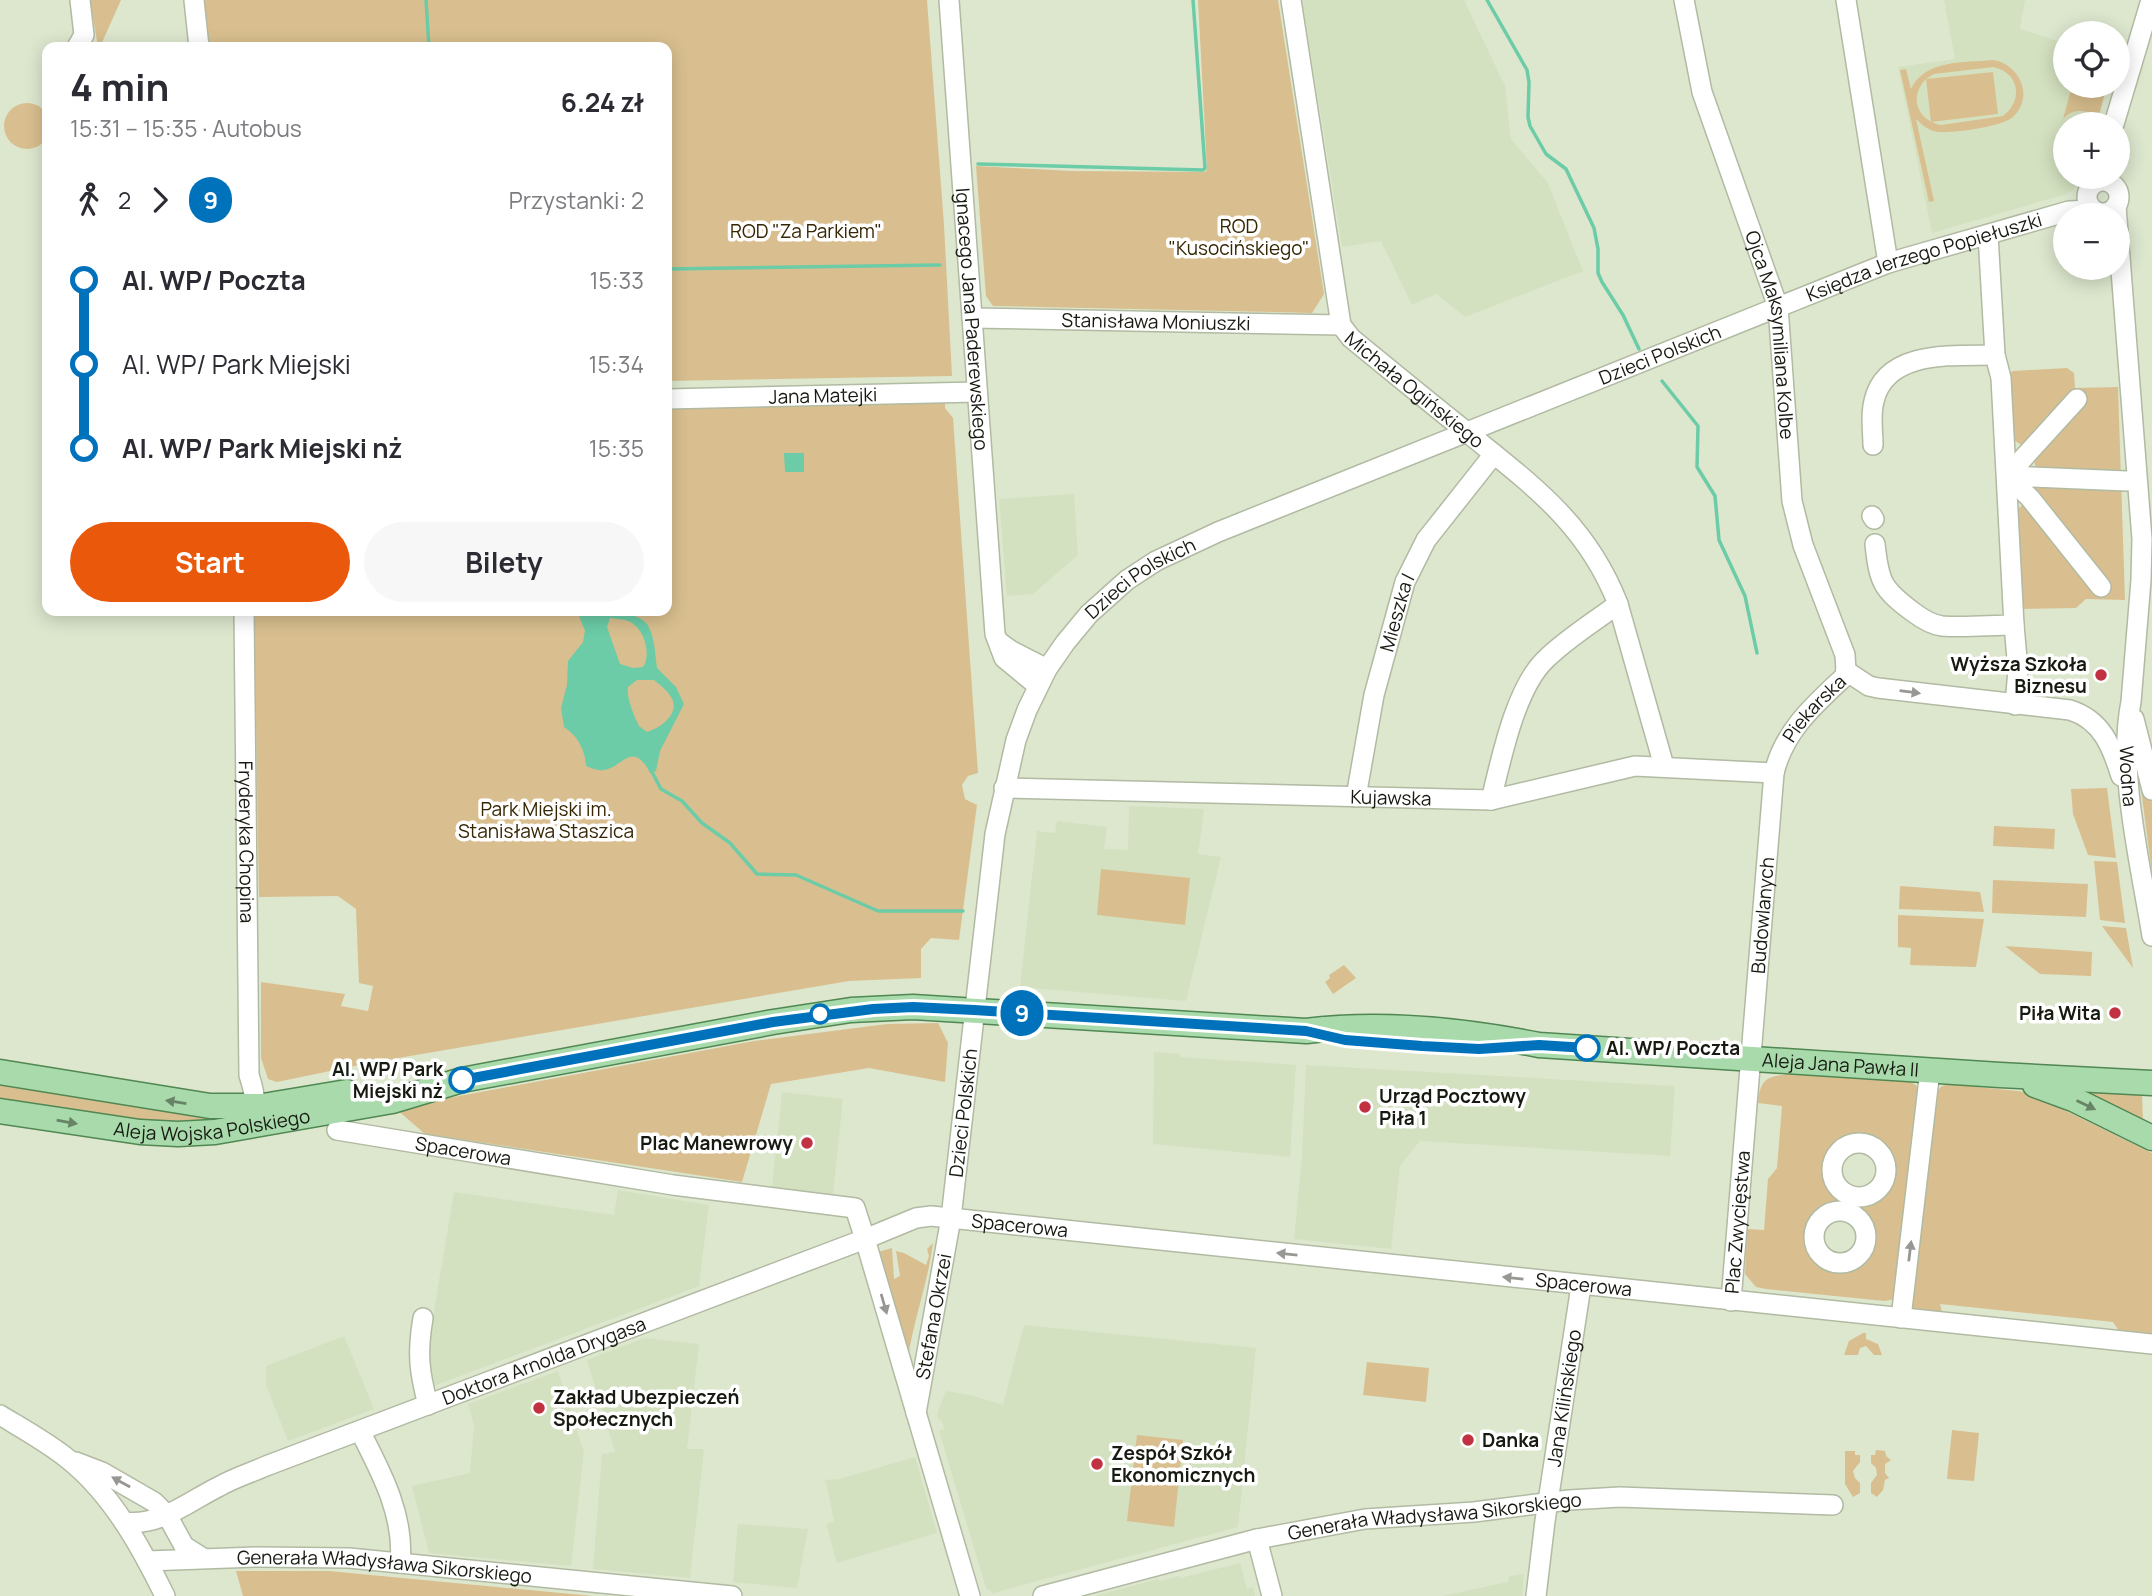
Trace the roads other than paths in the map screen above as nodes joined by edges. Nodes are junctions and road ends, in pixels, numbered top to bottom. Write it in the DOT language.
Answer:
graph roads {
  1 [pos="80,0"];
  2 [pos="194,0"];
  3 [pos="949,0"];
  4 [pos="1291,0"];
  5 [pos="1684,0"];
  6 [pos="1846,0"];
  7 [pos="2151,0"];
  8 [pos="81,42"];
  9 [pos="198,42"];
  10 [pos="2118,112"];
  11 [pos="2102,196"];
  12 [pos="1988,235"];
  13 [pos="1888,263"];
  14 [pos="2122,280"];
  15 [pos="1778,307"];
  16 [pos="972,318"];
  17 [pos="1341,324"];
  18 [pos="1996,355"];
  19 [pos="977,392"];
  20 [pos="672,398"];
  21 [pos="2077,399"];
  22 [pos="1441,412"];
  23 [pos="1496,420"];
  24 [pos="1466,432"];
  25 [pos="1443,442"];
  26 [pos="1873,445"];
  27 [pos="1494,454"];
  28 [pos="2007,476"];
  29 [pos="2127,481"];
  30 [pos="1875,544"];
  31 [pos="2101,587"];
  32 [pos="1618,604"];
  33 [pos="243,616"];
  34 [pos="2014,625"];
  35 [pos="1846,671"];
  36 [pos="1042,677"];
  37 [pos="2015,705"];
  38 [pos="1664,766"];
  39 [pos="1774,773"];
  40 [pos="2143,783"];
  41 [pos="1004,788"];
  42 [pos="1356,797"];
  43 [pos="1491,800"];
  44 [pos="2134,820"];
  45 [pos="2152,936"];
  46 [pos="974,1010"];
  47 [pos="1752,1058"];
  48 [pos="2152,1067"];
  49 [pos="1930,1070"];
  50 [pos="0,1072"];
  51 [pos="249,1075"];
  52 [pos="2000,1075"];
  53 [pos="462,1080"];
  54 [pos="2113,1081"];
  55 [pos="2152,1083"];
  56 [pos="254,1107"];
  57 [pos="0,1111"];
  58 [pos="227,1118"];
  59 [pos="337,1130"];
  60 [pos="2147,1137"];
  61 [pos="951,1218"];
  62 [pos="865,1239"];
  63 [pos="1581,1286"];
  64 [pos="1731,1301"];
  65 [pos="423,1318"];
  66 [pos="1901,1318"];
  67 [pos="2152,1344"];
  68 [pos="428,1405"];
  69 [pos="916,1413"];
  70 [pos="0,1415"];
  71 [pos="360,1431"];
  72 [pos="68,1459"];
  73 [pos="1548,1503"];
  74 [pos="1833,1505"];
  75 [pos="160,1508"];
  76 [pos="124,1522"];
  77 [pos="1257,1539"];
  78 [pos="203,1558"];
  79 [pos="147,1561"];
  80 [pos="400,1563"];
  81 [pos="165,1596"];
  82 [pos="732,1596"];
  83 [pos="970,1596"];
  84 [pos="1042,1596"];
  85 [pos="1272,1596"];
  86 [pos="1536,1596"];
  1 -- 8 [label="street"];
  2 -- 9 [label="street"];
  3 -- 16 [label="street, Ignacego Jana Paderewskiego"];
  4 -- 17 [label="street, Michała Ogińskiego"];
  5 -- 15 [label="street, Ojca Maksymiliana Kolbe"];
  6 -- 13 [label="street"];
  7 -- 10 [label="street"];
  11 -- 12 [label="street, Księdza Jerzego Popiełuszki"];
  12 -- 13 [label="street, Księdza Jerzego Popiełuszki"];
  12 -- 18 [label="street"];
  13 -- 15 [label="street, Księdza Jerzego Popiełuszki"];
  14 -- 40 [label="street, Wodna"];
  15 -- 23 [label="street, Dzieci Polskich"];
  15 -- 35 [label="street, Ojca Maksymiliana Kolbe"];
  16 -- 17 [label="street, Stanisława Moniuszki"];
  16 -- 19 [label="street, Ignacego Jana Paderewskiego"];
  17 -- 22 [label="street, Michała Ogińskiego"];
  18 -- 26 [label="street"];
  18 -- 28 [label="street"];
  19 -- 20 [label="street, Jana Matejki"];
  19 -- 36 [label="street, Ignacego Jana Paderewskiego"];
  21 -- 28 [label="street"];
  22 -- 24 [label="street, Michała Ogińskiego"];
  22 -- 25 [label="street"];
  23 -- 24 [label="street, Dzieci Polskich"];
  23 -- 27 [label="street"];
  24 -- 25 [label="street, Dzieci Polskich"];
  24 -- 27 [label="street, Michała Ogińskiego"];
  25 -- 36 [label="street, Dzieci Polskich"];
  27 -- 32 [label="street, Michała Ogińskiego"];
  27 -- 42 [label="street, Mieszka I"];
  28 -- 29 [label="street"];
  28 -- 31 [label="street"];
  28 -- 34 [label="street"];
  30 -- 34 [label="street"];
  32 -- 38 [label="street, Michała Ogińskiego"];
  32 -- 43 [label="street"];
  33 -- 51 [label="street, Fryderyka Chopina"];
  34 -- 37 [label="street"];
  35 -- 37 [label="street, Piekarska, one-way"];
  35 -- 39 [label="street, Piekarska"];
  36 -- 41 [label="street, Dzieci Polskich"];
  37 -- 44 [label="street, Piekarska"];
  38 -- 39 [label="street, Kujawska"];
  38 -- 43 [label="street, Kujawska"];
  39 -- 47 [label="street, Budowlanych"];
  40 -- 44 [label="street, Wodna"];
  41 -- 42 [label="street, Kujawska"];
  41 -- 46 [label="street, Dzieci Polskich"];
  42 -- 43 [label="street, Kujawska"];
  44 -- 45 [label="street, Wodna"];
  46 -- 47 [label="main road, Aleja Wojska Polskiego"];
  46 -- 53 [label="main road, Aleja Wojska Polskiego"];
  46 -- 61 [label="street, Dzieci Polskich"];
  47 -- 49 [label="main road, Aleja Jana Pawła II"];
  47 -- 64 [label="street, Plac Zwycięstwa"];
  48 -- 54 [label="main road"];
  49 -- 52 [label="main road"];
  66 -- 49 [label="street, one-way"];
  58 -- 50 [label="main road, Aleja Wojska Polskiego, one-way"];
  51 -- 56 [label="street, Fryderyka Chopina"];
  51 -- 58 [label="street"];
  52 -- 54 [label="main road"];
  52 -- 60 [label="main road, one-way"];
  53 -- 56 [label="main road, Aleja Wojska Polskiego"];
  53 -- 58 [label="main road, Aleja Wojska Polskiego"];
  54 -- 55 [label="main road"];
  56 -- 58 [label="main road, Aleja Wojska Polskiego"];
  57 -- 58 [label="main road, Aleja Wojska Polskiego, one-way"];
  59 -- 62 [label="street, Spacerowa"];
  61 -- 62 [label="street, Spacerowa"];
  63 -- 61 [label="street, Spacerowa, one-way"];
  61 -- 69 [label="street, Stefana Okrzei"];
  62 -- 68 [label="street, Doktora Arnolda Drygasa"];
  62 -- 69 [label="street, Stefana Okrzei, one-way"];
  63 -- 64 [label="street, Spacerowa"];
  63 -- 73 [label="street, Jana Kilińskiego"];
  64 -- 66 [label="street, Plac Zwycięstwa"];
  65 -- 68 [label="street"];
  66 -- 67 [label="street, Plac Zwycięstwa"];
  68 -- 71 [label="street, Doktora Arnolda Drygasa"];
  69 -- 83 [label="street, Stefana Okrzei"];
  70 -- 72 [label="street"];
  71 -- 75 [label="street, Doktora Arnolda Drygasa"];
  71 -- 80 [label="street"];
  75 -- 72 [label="street, one-way"];
  72 -- 76 [label="street"];
  73 -- 74 [label="street, Generała Władysława Sikorskiego"];
  73 -- 77 [label="street, Generała Władysława Sikorskiego"];
  73 -- 86 [label="street, Jana Kilińskiego"];
  75 -- 76 [label="street, Doktora Arnolda Drygasa"];
  75 -- 78 [label="street"];
  75 -- 79 [label="street"];
  76 -- 79 [label="street"];
  77 -- 84 [label="street, Generała Władysława Sikorskiego"];
  77 -- 85 [label="street"];
  78 -- 79 [label="street, Generała Władysława Sikorskiego"];
  78 -- 80 [label="street, Generała Władysława Sikorskiego"];
  79 -- 81 [label="street"];
  80 -- 82 [label="street, Generała Władysława Sikorskiego"];
}
